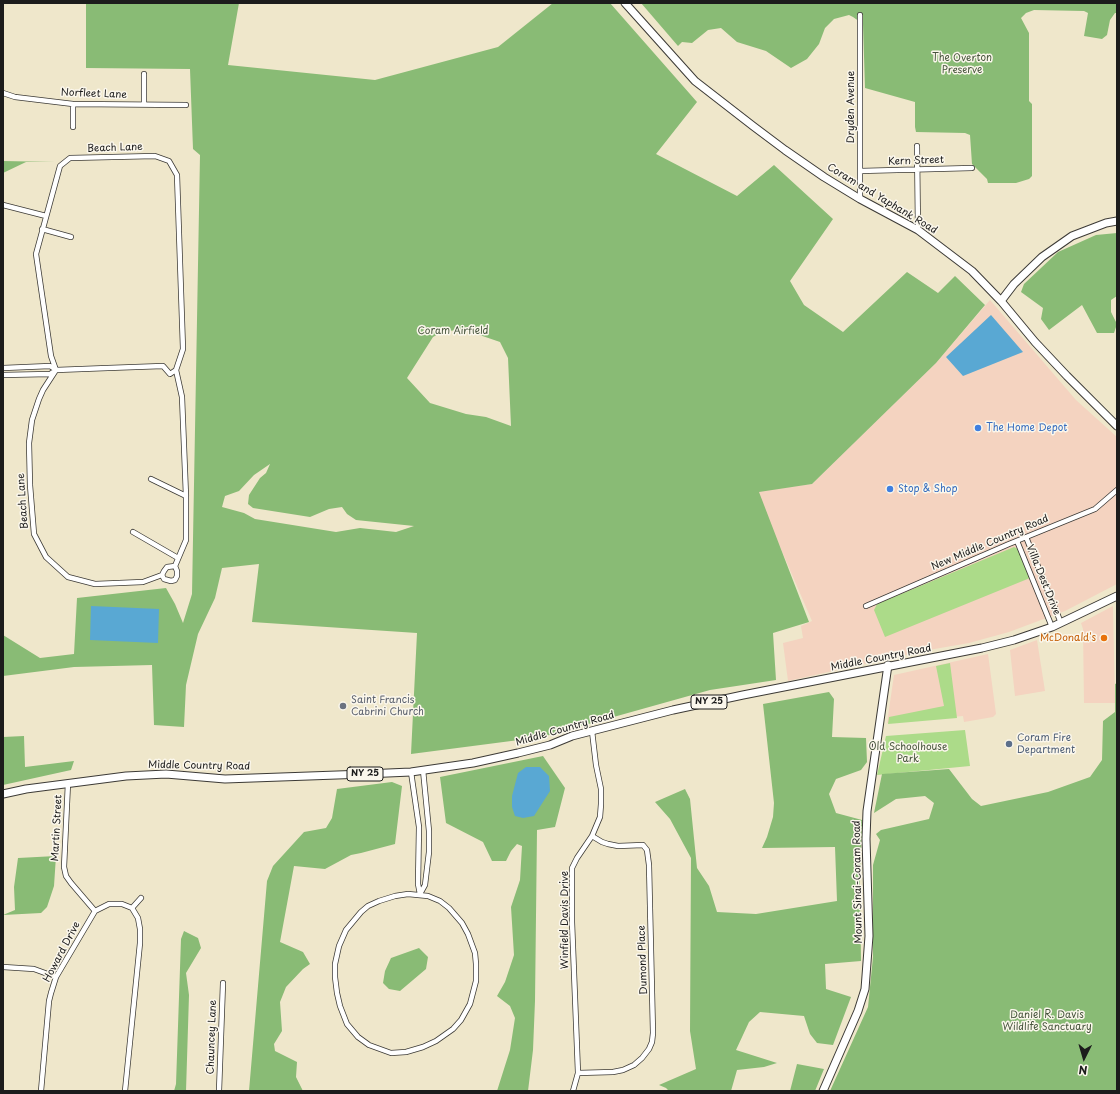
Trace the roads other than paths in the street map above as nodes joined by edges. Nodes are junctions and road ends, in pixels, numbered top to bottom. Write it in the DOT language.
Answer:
graph roads {
  1 [pos="625,3"];
  2 [pos="860,15"];
  3 [pos="144,74"];
  4 [pos="3,93"];
  5 [pos="73,104"];
  6 [pos="144,104"];
  7 [pos="186,105"];
  8 [pos="73,127"];
  9 [pos="917,146"];
  10 [pos="972,168"];
  11 [pos="916,170"];
  12 [pos="860,172"];
  13 [pos="860,198"];
  14 [pos="3,205"];
  15 [pos="46,216"];
  16 [pos="1117,221"];
  17 [pos="42,229"];
  18 [pos="918,230"];
  19 [pos="71,237"];
  20 [pos="1000,301"];
  21 [pos="3,368"];
  22 [pos="56,370"];
  23 [pos="176,370"];
  24 [pos="3,375"];
  25 [pos="1117,426"];
  26 [pos="151,480"];
  27 [pos="1117,490"];
  28 [pos="186,496"];
  29 [pos="133,532"];
  30 [pos="1026,537"];
  31 [pos="1017,541"];
  32 [pos="178,558"];
  33 [pos="175,566"];
  34 [pos="162,575"];
  35 [pos="1117,596"];
  36 [pos="866,606"];
  37 [pos="1061,623"];
  38 [pos="1052,627"];
  39 [pos="888,665"];
  40 [pos="592,731"];
  41 [pos="423,770"];
  42 [pos="411,772"];
  43 [pos="68,783"];
  44 [pos="3,794"];
  45 [pos="592,836"];
  46 [pos="420,894"];
  47 [pos="141,898"];
  48 [pos="132,908"];
  49 [pos="95,911"];
  50 [pos="3,967"];
  51 [pos="56,977"];
  52 [pos="223,983"];
  53 [pos="578,1073"];
  54 [pos="41,1091"];
  55 [pos="125,1091"];
  56 [pos="219,1091"];
  57 [pos="572,1091"];
  58 [pos="823,1091"];
  1 -- 13 [label="main road, Coram and Yaphank Road"];
  2 -- 12 [label="street, Dryden Avenue"];
  3 -- 6 [label="street"];
  4 -- 5 [label="street, Norfleet Lane"];
  5 -- 6 [label="street, Norfleet Lane"];
  5 -- 8 [label="street"];
  6 -- 7 [label="street, Norfleet Lane"];
  9 -- 11 [label="street"];
  10 -- 11 [label="street, Kern Street"];
  11 -- 12 [label="street, Kern Street"];
  11 -- 18 [label="street"];
  12 -- 13 [label="street, Dryden Avenue"];
  13 -- 18 [label="main road, Coram and Yaphank Road"];
  14 -- 15 [label="street"];
  15 -- 17 [label="street, Beach Lane"];
  15 -- 23 [label="street, Beach Lane"];
  16 -- 20 [label="main road"];
  17 -- 19 [label="street"];
  17 -- 22 [label="street, Beach Lane"];
  18 -- 20 [label="main road, Coram and Yaphank Road"];
  20 -- 25 [label="main road, Coram and Yaphank Road"];
  21 -- 22 [label="street"];
  22 -- 23 [label="street"];
  22 -- 24 [label="street"];
  22 -- 34 [label="street, Beach Lane"];
  23 -- 28 [label="street, Beach Lane"];
  26 -- 28 [label="street"];
  27 -- 30 [label="street, New Middle Country Road"];
  28 -- 32 [label="street, Beach Lane"];
  29 -- 32 [label="street"];
  30 -- 31 [label="street, New Middle Country Road"];
  30 -- 37 [label="street, Villa Dest Drive"];
  31 -- 36 [label="street, New Middle Country Road"];
  31 -- 38 [label="street, Villa Dest Drive"];
  32 -- 33 [label="street, Beach Lane"];
  33 -- 34 [label="street, Beach Lane"];
  33 -- 34 [label="street, Beach Lane"];
  35 -- 37 [label="main road, Middle Country Road / NY 25"];
  37 -- 38 [label="main road, Middle Country Road / NY 25"];
  38 -- 39 [label="main road, Middle Country Road / NY 25"];
  39 -- 40 [label="main road, Middle Country Road / NY 25"];
  39 -- 58 [label="main road, Mount Sinai-Coram Road"];
  40 -- 41 [label="main road, Middle Country Road / NY 25"];
  40 -- 45 [label="street, Winfield Davis Drive"];
  41 -- 42 [label="main road, Middle Country Road / NY 25"];
  41 -- 46 [label="street"];
  42 -- 43 [label="main road, Middle Country Road / NY 25"];
  42 -- 46 [label="street"];
  43 -- 44 [label="main road, Middle Country Road / NY 25"];
  43 -- 49 [label="street, Martin Street"];
  45 -- 53 [label="street, Winfield Davis Drive"];
  45 -- 53 [label="street, Dumond Place"];
  46 -- 46 [label="street"];
  47 -- 48 [label="street"];
  48 -- 49 [label="street"];
  48 -- 55 [label="street"];
  49 -- 51 [label="street, Howard Drive"];
  50 -- 51 [label="street"];
  51 -- 54 [label="street, Howard Drive"];
  52 -- 56 [label="street, Chauncey Lane"];
  53 -- 57 [label="street, Winfield Davis Drive"];
}
